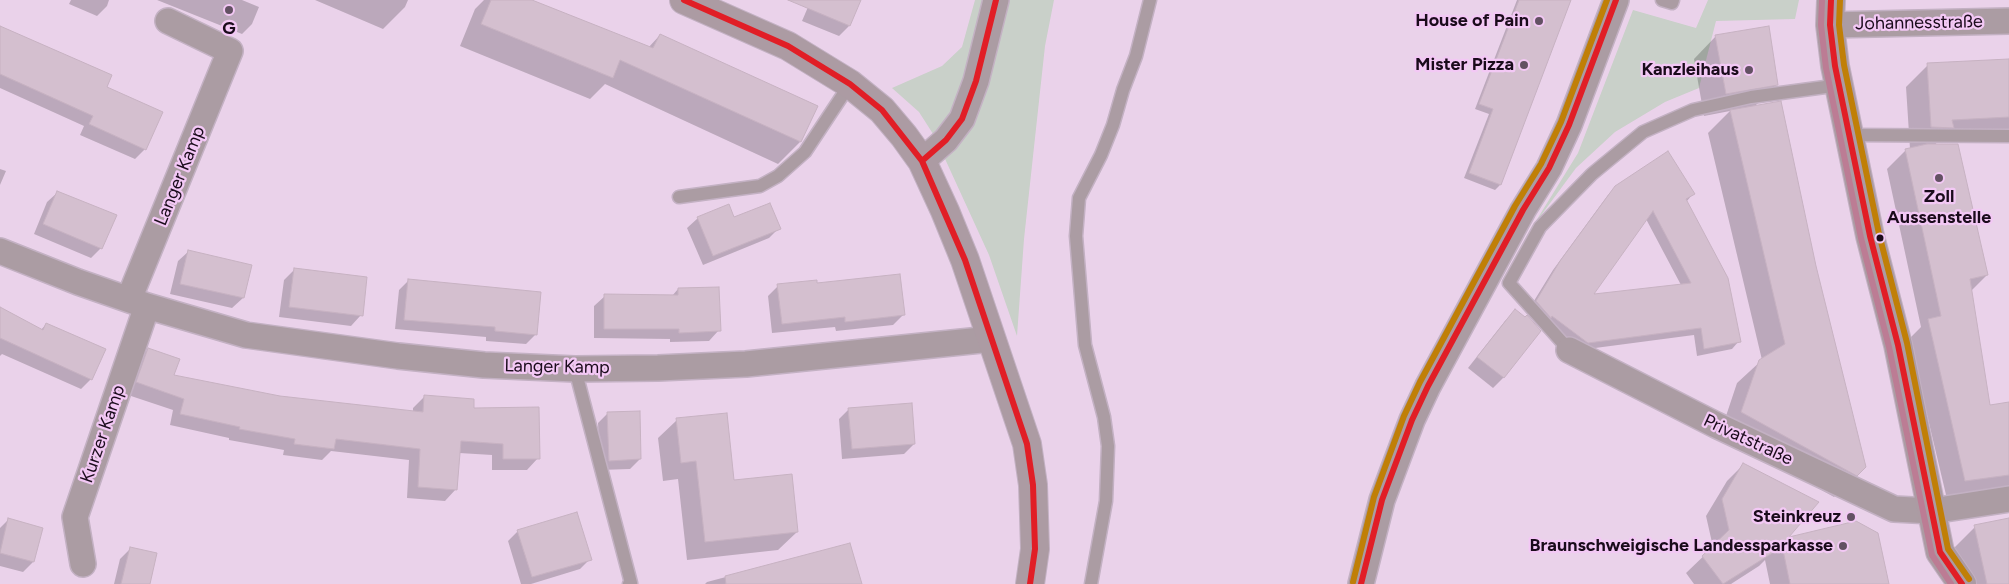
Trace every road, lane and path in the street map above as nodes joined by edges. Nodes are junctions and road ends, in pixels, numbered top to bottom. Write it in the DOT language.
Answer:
graph roads {
  1 [pos="684,0"];
  2 [pos="996,0"];
  3 [pos="1150,0"];
  4 [pos="1616,0"];
  5 [pos="1662,0"];
  6 [pos="1673,0"];
  7 [pos="1830,13"];
  8 [pos="168,20"];
  9 [pos="2009,21"];
  10 [pos="850,84"];
  11 [pos="1840,85"];
  12 [pos="1850,135"];
  13 [pos="2009,136"];
  14 [pos="922,161"];
  15 [pos="679,197"];
  16 [pos="0,251"];
  17 [pos="138,303"];
  18 [pos="991,339"];
  19 [pos="1570,350"];
  20 [pos="575,369"];
  21 [pos="2009,499"];
  22 [pos="1932,511"];
  23 [pos="1940,552"];
  24 [pos="83,564"];
  25 [pos="629,584"];
  26 [pos="1030,584"];
  27 [pos="1091,584"];
  28 [pos="1361,584"];
  29 [pos="1940,584"];
  30 [pos="1962,584"];
  1 -- 10 [label="main road"];
  2 -- 14 [label="street"];
  3 -- 27 [label="lane"];
  4 -- 28 [label="street"];
  5 -- 6 [label="lane"];
  7 -- 9 [label="street, Johannesstraße"];
  7 -- 11 [label="main road"];
  8 -- 17 [label="street, Langer Kamp"];
  10 -- 14 [label="main road"];
  10 -- 15 [label="lane"];
  11 -- 12 [label="main road"];
  11 -- 19 [label="lane"];
  12 -- 13 [label="lane"];
  12 -- 22 [label="main road"];
  14 -- 18 [label="main road"];
  16 -- 17 [label="street, Langer Kamp"];
  17 -- 20 [label="street, Langer Kamp"];
  17 -- 24 [label="street, Kurzer Kamp"];
  18 -- 20 [label="street, Langer Kamp"];
  18 -- 26 [label="main road"];
  19 -- 22 [label="street, Privatstraße"];
  20 -- 25 [label="lane"];
  21 -- 22 [label="street, Privatstraße"];
  22 -- 23 [label="main road"];
  23 -- 29 [label="main road"];
  23 -- 30 [label="main road"];
}
